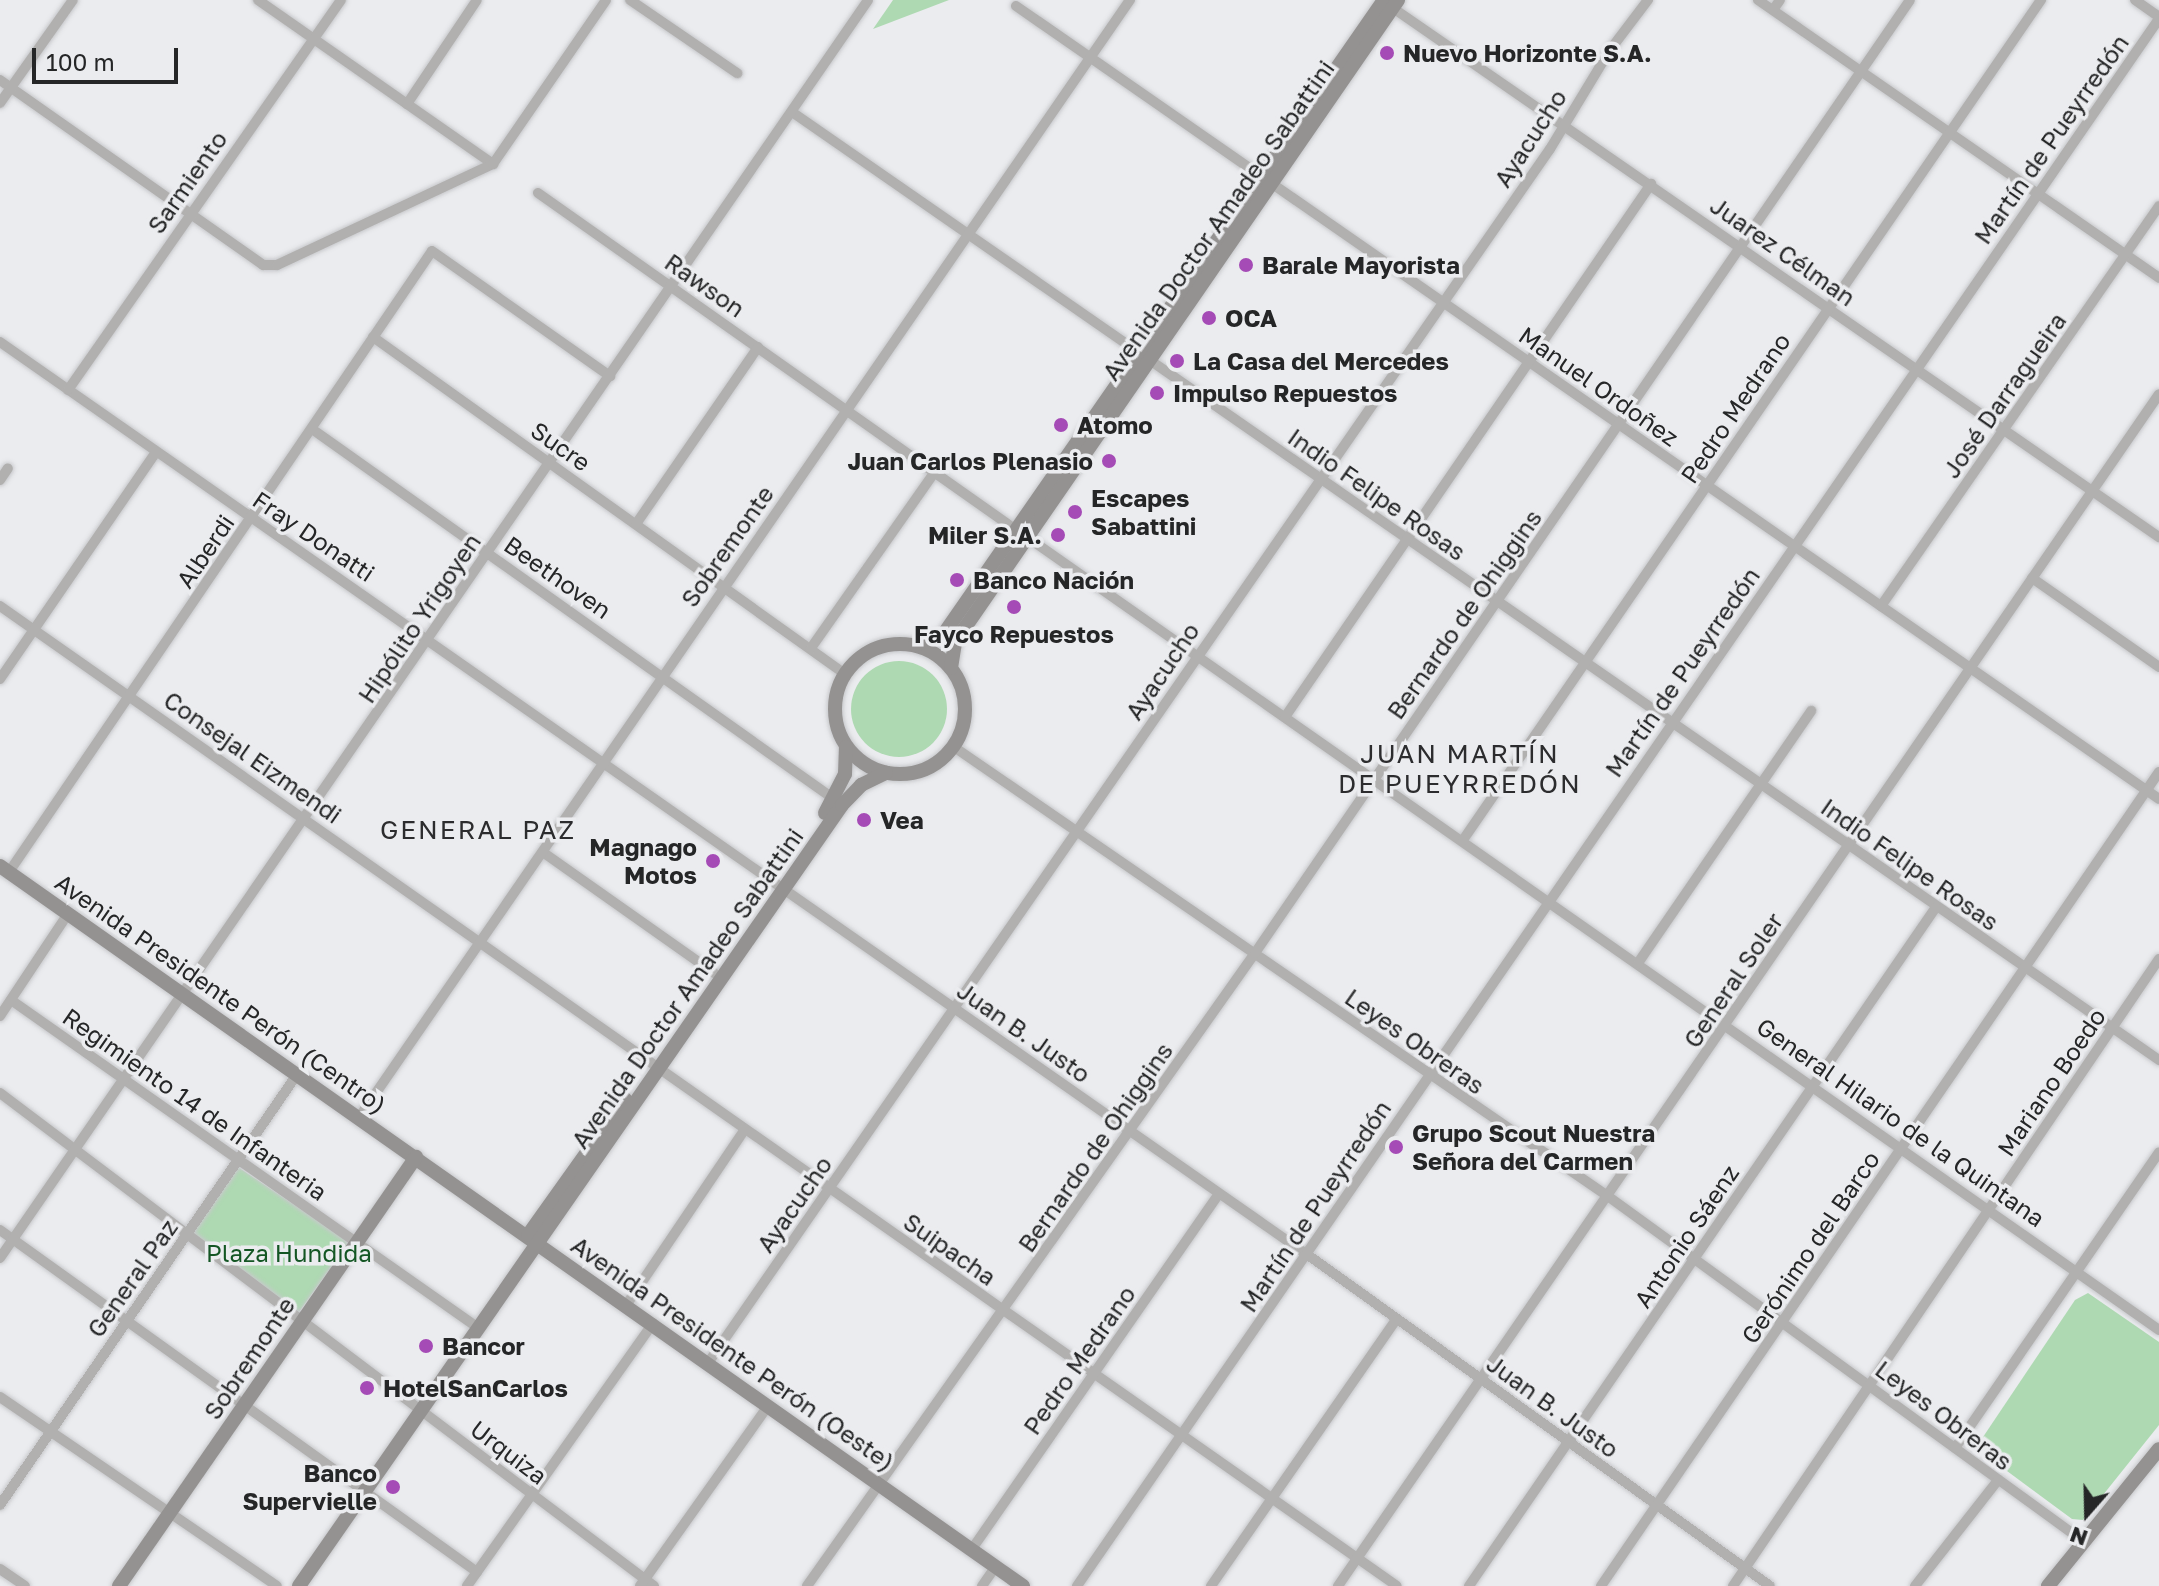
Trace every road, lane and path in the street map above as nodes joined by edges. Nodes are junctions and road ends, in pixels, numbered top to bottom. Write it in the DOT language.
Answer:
graph roads {
  1 [pos="73,0"];
  2 [pos="258,0"];
  3 [pos="341,0"];
  4 [pos="477,0"];
  5 [pos="606,0"];
  6 [pos="630,0"];
  7 [pos="868,0"];
  8 [pos="1130,0"];
  9 [pos="1648,0"];
  10 [pos="1758,0"];
  11 [pos="1780,0"];
  12 [pos="1910,0"];
  13 [pos="2041,0"];
  14 [pos="2135,0"];
  15 [pos="1388,2"];
  16 [pos="1016,6"];
  17 [pos="1773,10"];
  18 [pos="2159,18"];
  19 [pos="313,39"];
  20 [pos="1090,58"];
  21 [pos="1861,72"];
  22 [pos="737,73"];
  23 [pos="0,80"];
  24 [pos="11,87"];
  25 [pos="0,103"];
  26 [pos="407,104"];
  27 [pos="792,112"];
  28 [pos="1564,125"];
  29 [pos="1950,132"];
  30 [pos="493,164"];
  31 [pos="1265,179"];
  32 [pos="1651,184"];
  33 [pos="538,193"];
  34 [pos="2038,194"];
  35 [pos="2159,206"];
  36 [pos="189,212"];
  37 [pos="967,235"];
  38 [pos="1741,246"];
  39 [pos="2125,255"];
  40 [pos="2159,278"];
  41 [pos="673,287"];
  42 [pos="1442,301"];
  43 [pos="1829,307"];
  44 [pos="373,337"];
  45 [pos="0,342"];
  46 [pos="758,347"];
  47 [pos="1143,357"];
  48 [pos="1531,363"];
  49 [pos="1917,368"];
  50 [pos="610,376"];
  51 [pos="68,390"];
  52 [pos="2157,402"];
  53 [pos="849,411"];
  54 [pos="1619,424"];
  55 [pos="312,429"];
  56 [pos="2004,430"];
  57 [pos="156,452"];
  58 [pos="549,462"];
  59 [pos="8,468"];
  60 [pos="934,473"];
  61 [pos="1318,478"];
  62 [pos="0,480"];
  63 [pos="1707,485"];
  64 [pos="2092,490"];
  65 [pos="252,518"];
  66 [pos="636,524"];
  67 [pos="1021,534"];
  68 [pos="2159,537"];
  69 [pos="1409,540"];
  70 [pos="1794,545"];
  71 [pos="488,552"];
  72 [pos="2032,578"];
  73 [pos="724,588"];
  74 [pos="1497,601"];
  75 [pos="0,606"];
  76 [pos="1881,606"];
  77 [pos="34,629"];
  78 [pos="429,639"];
  79 [pos="915,645"];
  80 [pos="811,648"];
  81 [pos="1197,655"];
  82 [pos="1583,661"];
  83 [pos="2159,667"];
  84 [pos="951,668"];
  85 [pos="1971,668"];
  86 [pos="845,674"];
  87 [pos="664,676"];
  88 [pos="0,679"];
  89 [pos="131,695"];
  90 [pos="1811,711"];
  91 [pos="1285,717"];
  92 [pos="1672,721"];
  93 [pos="846,747"];
  94 [pos="954,747"];
  95 [pos="605,764"];
  96 [pos="2159,772"];
  97 [pos="886,773"];
  98 [pos="1375,778"];
  99 [pos="1761,784"];
  100 [pos="2146,790"];
  101 [pos="834,799"];
  102 [pos="2159,799"];
  103 [pos="306,818"];
  104 [pos="1078,832"];
  105 [pos="1463,840"];
  106 [pos="1848,846"];
  107 [pos="544,853"];
  108 [pos="5,869"];
  109 [pos="778,888"];
  110 [pos="1550,900"];
  111 [pos="1936,907"];
  112 [pos="67,915"];
  113 [pos="483,942"];
  114 [pos="1255,953"];
  115 [pos="2159,959"];
  116 [pos="1638,963"];
  117 [pos="2024,967"];
  118 [pos="714,973"];
  119 [pos="182,993"];
  120 [pos="11,1000"];
  121 [pos="954,1008"];
  122 [pos="0,1016"];
  123 [pos="1727,1023"];
  124 [pos="2112,1028"];
  125 [pos="2159,1060"];
  126 [pos="656,1064"];
  127 [pos="298,1073"];
  128 [pos="1428,1075"];
  129 [pos="123,1079"];
  130 [pos="1814,1084"];
  131 [pos="0,1093"];
  132 [pos="360,1116"];
  133 [pos="745,1129"];
  134 [pos="1129,1130"];
  135 [pos="1903,1146"];
  136 [pos="74,1149"];
  137 [pos="2159,1152"];
  138 [pos="416,1157"];
  139 [pos="237,1160"];
  140 [pos="829,1189"];
  141 [pos="1219,1194"];
  142 [pos="1609,1197"];
  143 [pos="1989,1209"];
  144 [pos="0,1230"];
  145 [pos="186,1234"];
  146 [pos="532,1238"];
  147 [pos="13,1239"];
  148 [pos="356,1241"];
  149 [pos="1308,1255"];
  150 [pos="0,1258"];
  151 [pos="1695,1259"];
  152 [pos="2076,1270"];
  153 [pos="627,1304"];
  154 [pos="1005,1311"];
  155 [pos="126,1320"];
  156 [pos="1396,1320"];
  157 [pos="301,1321"];
  158 [pos="653,1323"];
  159 [pos="1783,1324"];
  160 [pos="2158,1326"];
  161 [pos="477,1327"];
  162 [pos="708,1363"];
  163 [pos="1093,1374"];
  164 [pos="1482,1380"];
  165 [pos="1868,1383"];
  166 [pos="0,1397"];
  167 [pos="244,1404"];
  168 [pos="768,1406"];
  169 [pos="419,1409"];
  170 [pos="50,1431"];
  171 [pos="1181,1436"];
  172 [pos="1570,1443"];
  173 [pos="1955,1448"];
  174 [pos="2159,1449"];
  175 [pos="1998,1480"];
  176 [pos="883,1485"];
  177 [pos="365,1490"];
  178 [pos="532,1495"];
  179 [pos="1271,1499"];
  180 [pos="0,1505"];
  181 [pos="1657,1505"];
  182 [pos="169,1514"];
  183 [pos="2083,1541"];
  184 [pos="972,1549"];
  185 [pos="1357,1558"];
  186 [pos="996,1566"];
  187 [pos="0,1569"];
  188 [pos="1746,1569"];
  189 [pos="477,1572"];
  190 [pos="642,1582"];
  191 [pos="25,1586"];
  192 [pos="119,1586"];
  193 [pos="277,1586"];
  194 [pos="299,1586"];
  195 [pos="467,1586"];
  196 [pos="654,1586"];
  197 [pos="807,1586"];
  198 [pos="982,1586"];
  199 [pos="1023,1586"];
  200 [pos="1077,1586"];
  201 [pos="1211,1586"];
  202 [pos="1338,1586"];
  203 [pos="1397,1586"];
  204 [pos="1469,1586"];
  205 [pos="1601,1586"];
  206 [pos="1733,1586"];
  207 [pos="1770,1586"];
  208 [pos="1915,1586"];
  209 [pos="2048,1586"];
  1 -- 24 [label="street"];
  2 -- 19 [label="street"];
  3 -- 19 [label="street, Sarmiento"];
  4 -- 26 [label="street"];
  5 -- 30 [label="street"];
  6 -- 22 [label="street"];
  7 -- 27 [label="street, Hipólito Yrigoyen"];
  8 -- 20 [label="street, Sobremonte"];
  9 -- 28 [label="street, Ayacucho"];
  10 -- 17 [label="street"];
  11 -- 17 [label="street"];
  12 -- 21 [label="street, Bernardo de Ohiggins"];
  13 -- 29 [label="street, Pedro Medrano"];
  14 -- 18 [label="street"];
  15 -- 28 [label="street, Juarez Célman"];
  15 -- 31 [label="main road, Avenida Doctor Amadeo Sabattini"];
  16 -- 20 [label="street, Manuel Ordoñez"];
  17 -- 21 [label="street"];
  18 -- 34 [label="street, Martín de Pueyrredón"];
  19 -- 26 [label="street"];
  19 -- 36 [label="street, Sarmiento"];
  20 -- 31 [label="street, Manuel Ordoñez"];
  20 -- 37 [label="street, Sobremonte"];
  21 -- 29 [label="street"];
  21 -- 38 [label="street, Bernardo de Ohiggins"];
  23 -- 24 [label="street"];
  24 -- 25 [label="street"];
  24 -- 36 [label="street"];
  26 -- 30 [label="street"];
  27 -- 37 [label="street, Indio Felipe Rosas"];
  27 -- 41 [label="street, Hipólito Yrigoyen"];
  28 -- 32 [label="street, Juarez Célman"];
  28 -- 42 [label="street, Ayacucho"];
  29 -- 34 [label="street"];
  29 -- 43 [label="street, Pedro Medrano"];
  30 -- 36 [label="street"];
  31 -- 42 [label="street, Manuel Ordoñez"];
  31 -- 47 [label="main road, Avenida Doctor Amadeo Sabattini"];
  32 -- 38 [label="street, Juarez Célman"];
  32 -- 48 [label="street"];
  33 -- 41 [label="street, Rawson"];
  34 -- 39 [label="street"];
  34 -- 49 [label="street, Martín de Pueyrredón"];
  35 -- 39 [label="street, José Darragueira"];
  36 -- 51 [label="street, Sarmiento"];
  37 -- 47 [label="street, Indio Felipe Rosas"];
  37 -- 53 [label="street, Sobremonte"];
  38 -- 43 [label="street, Juarez Célman"];
  38 -- 54 [label="street, Bernardo de Ohiggins"];
  39 -- 40 [label="street"];
  39 -- 56 [label="street, José Darragueira"];
  41 -- 46 [label="street, Rawson"];
  41 -- 50 [label="street, Hipólito Yrigoyen"];
  42 -- 48 [label="street, Manuel Ordoñez"];
  42 -- 61 [label="street, Ayacucho"];
  43 -- 49 [label="street, Juarez Célman"];
  43 -- 63 [label="street, Pedro Medrano"];
  44 -- 50 [label="street, Alberdi"];
  44 -- 55 [label="street, Alberdi"];
  44 -- 58 [label="street, Sucre"];
  45 -- 51 [label="street, Fray Donatti"];
  46 -- 53 [label="street, Rawson"];
  46 -- 66 [label="street"];
  47 -- 61 [label="street, Indio Felipe Rosas"];
  47 -- 67 [label="main road, Avenida Doctor Amadeo Sabattini"];
  48 -- 54 [label="street, Manuel Ordoñez"];
  48 -- 69 [label="street"];
  49 -- 56 [label="street, Juarez Célman"];
  49 -- 70 [label="street, Martín de Pueyrredón"];
  50 -- 58 [label="street, Hipólito Yrigoyen"];
  51 -- 57 [label="street, Fray Donatti"];
  52 -- 64 [label="street, General Soler"];
  53 -- 60 [label="street, General Hilario de la Quintana"];
  53 -- 73 [label="street, Sobremonte"];
  54 -- 63 [label="street, Manuel Ordoñez"];
  54 -- 74 [label="street, Bernardo de Ohiggins"];
  55 -- 65 [label="street, Alberdi"];
  55 -- 71 [label="street, Beethoven"];
  56 -- 64 [label="street, Juarez Célman"];
  56 -- 76 [label="street, José Darragueira"];
  57 -- 65 [label="street, Fray Donatti"];
  57 -- 77 [label="street"];
  58 -- 66 [label="street, Sucre"];
  58 -- 71 [label="street, Hipólito Yrigoyen"];
  59 -- 62 [label="street"];
  60 -- 67 [label="street, General Hilario de la Quintana"];
  60 -- 80 [label="street"];
  61 -- 69 [label="street, Indio Felipe Rosas"];
  61 -- 81 [label="street, Ayacucho"];
  63 -- 70 [label="street, Manuel Ordoñez"];
  63 -- 82 [label="street, Pedro Medrano"];
  64 -- 68 [label="street, Juarez Célman"];
  64 -- 72 [label="street, General Soler"];
  65 -- 78 [label="street, Fray Donatti"];
  65 -- 89 [label="street, Alberdi"];
  66 -- 73 [label="street, Sucre"];
  67 -- 79 [label="main road, Avenida Doctor Amadeo Sabattini"];
  67 -- 81 [label="street, General Hilario de la Quintana"];
  67 -- 84 [label="main road, Avenida Doctor Amadeo Sabattini"];
  69 -- 74 [label="street, Indio Felipe Rosas"];
  69 -- 91 [label="street"];
  70 -- 76 [label="street, Manuel Ordoñez"];
  70 -- 92 [label="street, Martín de Pueyrredón"];
  71 -- 78 [label="street, Hipólito Yrigoyen"];
  71 -- 87 [label="street, Beethoven"];
  72 -- 83 [label="street"];
  72 -- 85 [label="street, General Soler"];
  73 -- 80 [label="street"];
  73 -- 87 [label="street, Sobremonte"];
  74 -- 82 [label="street, Indio Felipe Rosas"];
  74 -- 98 [label="street, Bernardo de Ohiggins"];
  75 -- 77 [label="street, Consejal Eizmendi"];
  76 -- 85 [label="street, Manuel Ordoñez"];
  77 -- 88 [label="street"];
  77 -- 89 [label="street, Consejal Eizmendi"];
  78 -- 95 [label="street, Fray Donatti"];
  78 -- 103 [label="street, Hipólito Yrigoyen"];
  79 -- 84 [label="main road"];
  79 -- 86 [label="main road"];
  80 -- 86 [label="street"];
  81 -- 91 [label="street, General Hilario de la Quintana"];
  81 -- 104 [label="street, Ayacucho"];
  82 -- 92 [label="street, Indio Felipe Rosas"];
  82 -- 105 [label="street, Pedro Medrano"];
  84 -- 94 [label="main road"];
  85 -- 100 [label="street, Manuel Ordoñez"];
  85 -- 106 [label="street, General Soler"];
  86 -- 93 [label="main road"];
  87 -- 95 [label="street, Sobremonte"];
  87 -- 101 [label="street, Beethoven"];
  89 -- 103 [label="street, Consejal Eizmendi"];
  89 -- 108 [label="street, Alberdi"];
  90 -- 99 [label="street"];
  91 -- 98 [label="street, General Hilario de la Quintana"];
  92 -- 99 [label="street, Indio Felipe Rosas"];
  92 -- 110 [label="street, Martín de Pueyrredón"];
  93 -- 97 [label="main road"];
  93 -- 101 [label="main road, Avenida Doctor Amadeo Sabattini"];
  94 -- 97 [label="main road"];
  94 -- 104 [label="street, Leyes Obreras"];
  95 -- 107 [label="street, Sobremonte"];
  95 -- 109 [label="street, Juan B. Justo"];
  96 -- 100 [label="street, Gerónimo del Barco"];
  97 -- 109 [label="main road, Avenida Doctor Amadeo Sabattini"];
  98 -- 105 [label="street, General Hilario de la Quintana"];
  98 -- 114 [label="street, Bernardo de Ohiggins"];
  99 -- 106 [label="street, Indio Felipe Rosas"];
  99 -- 116 [label="street"];
  100 -- 102 [label="street, Manuel Ordoñez"];
  100 -- 117 [label="street, Gerónimo del Barco"];
  101 -- 109 [label="main road, Avenida Doctor Amadeo Sabattini"];
  103 -- 113 [label="street, Consejal Eizmendi"];
  103 -- 119 [label="street, Hipólito Yrigoyen"];
  104 -- 114 [label="street, Leyes Obreras"];
  104 -- 121 [label="street, Ayacucho"];
  105 -- 110 [label="street, General Hilario de la Quintana"];
  106 -- 111 [label="street, Indio Felipe Rosas"];
  106 -- 123 [label="street, General Soler"];
  107 -- 113 [label="street, Sobremonte"];
  107 -- 118 [label="street"];
  108 -- 112 [label="main road, Avenida Presidente Perón (Centro)"];
  109 -- 118 [label="main road, Avenida Doctor Amadeo Sabattini"];
  109 -- 121 [label="street, Juan B. Justo"];
  109 -- 126 [label="main road, Avenida Doctor Amadeo Sabattini"];
  110 -- 116 [label="street, General Hilario de la Quintana"];
  110 -- 128 [label="street, Martín de Pueyrredón"];
  111 -- 117 [label="street, Indio Felipe Rosas"];
  111 -- 130 [label="street, Antonio Sáenz"];
  112 -- 119 [label="main road, Avenida Presidente Perón (Centro)"];
  112 -- 120 [label="street"];
  113 -- 126 [label="street, Suipacha"];
  113 -- 132 [label="street, Sobremonte"];
  114 -- 128 [label="street, Leyes Obreras"];
  114 -- 134 [label="street, Bernardo de Ohiggins"];
  115 -- 124 [label="street, Mariano Boedo"];
  116 -- 123 [label="street, General Hilario de la Quintana"];
  117 -- 124 [label="street, Indio Felipe Rosas"];
  117 -- 135 [label="street, Gerónimo del Barco"];
  118 -- 126 [label="main road, Avenida Doctor Amadeo Sabattini"];
  119 -- 127 [label="main road, Avenida Presidente Perón (Centro)"];
  119 -- 129 [label="street, Hipólito Yrigoyen"];
  120 -- 122 [label="street"];
  120 -- 129 [label="street, Regimiento 14 de Infanteria"];
  121 -- 134 [label="street, Juan B. Justo"];
  121 -- 140 [label="street, Ayacucho"];
  123 -- 130 [label="street, General Hilario de la Quintana"];
  123 -- 142 [label="street, General Soler"];
  124 -- 125 [label="street, Indio Felipe Rosas"];
  124 -- 143 [label="street, Mariano Boedo"];
  126 -- 133 [label="street, Suipacha"];
  126 -- 146 [label="main road, Avenida Doctor Amadeo Sabattini"];
  127 -- 132 [label="main road, Avenida Presidente Perón (Centro)"];
  127 -- 139 [label="street, General Paz"];
  128 -- 142 [label="street, Leyes Obreras"];
  128 -- 149 [label="street, Martín de Pueyrredón"];
  129 -- 136 [label="street, Hipólito Yrigoyen"];
  129 -- 139 [label="street, Regimiento 14 de Infanteria"];
  130 -- 135 [label="street, General Hilario de la Quintana"];
  130 -- 151 [label="street, Antonio Sáenz"];
  131 -- 136 [label="street, Urquiza"];
  132 -- 138 [label="main road, Avenida Presidente Perón (Centro)"];
  133 -- 140 [label="street, Suipacha"];
  133 -- 153 [label="street"];
  134 -- 141 [label="street, Juan B. Justo"];
  134 -- 154 [label="street, Bernardo de Ohiggins"];
  135 -- 143 [label="street, General Hilario de la Quintana"];
  135 -- 159 [label="street, Gerónimo del Barco"];
  136 -- 145 [label="street, Urquiza"];
  136 -- 147 [label="street, Hipólito Yrigoyen"];
  137 -- 152 [label="street"];
  138 -- 146 [label="main road, Avenida Presidente Perón (Oeste)"];
  138 -- 148 [label="main road, Sobremonte"];
  139 -- 145 [label="street, General Paz"];
  139 -- 148 [label="street, Regimiento 14 de Infanteria"];
  140 -- 154 [label="street, Suipacha"];
  140 -- 162 [label="street, Ayacucho"];
  141 -- 149 [label="street, Juan B. Justo"];
  141 -- 163 [label="street, Pedro Medrano"];
  142 -- 151 [label="street, Leyes Obreras"];
  142 -- 164 [label="street, General Soler"];
  143 -- 152 [label="street, General Hilario de la Quintana"];
  143 -- 165 [label="street, Mariano Boedo"];
  144 -- 147 [label="street"];
  145 -- 155 [label="street, General Paz"];
  145 -- 157 [label="street, Urquiza"];
  146 -- 153 [label="main road, Avenida Presidente Perón (Oeste)"];
  146 -- 161 [label="main road, Avenida Doctor Amadeo Sabattini"];
  147 -- 150 [label="street, Hipólito Yrigoyen"];
  147 -- 155 [label="street"];
  148 -- 157 [label="main road, Sobremonte"];
  148 -- 161 [label="street, Regimiento 14 de Infanteria"];
  149 -- 156 [label="street, Juan B. Justo"];
  149 -- 171 [label="street, Martín de Pueyrredón"];
  151 -- 159 [label="street, Leyes Obreras"];
  151 -- 172 [label="street, Antonio Sáenz"];
  152 -- 160 [label="street, General Hilario de la Quintana"];
  152 -- 173 [label="street"];
  153 -- 158 [label="main road, Avenida Presidente Perón (Oeste)"];
  154 -- 163 [label="street, Suipacha"];
  154 -- 176 [label="street, Bernardo de Ohiggins"];
  155 -- 167 [label="street"];
  155 -- 170 [label="street, General Paz"];
  156 -- 164 [label="street, Juan B. Justo"];
  156 -- 179 [label="street"];
  157 -- 167 [label="main road, Sobremonte"];
  157 -- 169 [label="street, Urquiza"];
  158 -- 162 [label="main road, Avenida Presidente Perón (Oeste)"];
  158 -- 178 [label="street"];
  159 -- 165 [label="street, Leyes Obreras"];
  159 -- 181 [label="street, Gerónimo del Barco"];
  161 -- 169 [label="main road, Avenida Doctor Amadeo Sabattini"];
  162 -- 168 [label="main road, Avenida Presidente Perón (Oeste)"];
  163 -- 171 [label="street, Suipacha"];
  163 -- 184 [label="street, Pedro Medrano"];
  164 -- 172 [label="street, Juan B. Justo"];
  164 -- 185 [label="street, General Soler"];
  165 -- 173 [label="street, Leyes Obreras"];
  165 -- 188 [label="street, Mariano Boedo"];
  166 -- 170 [label="street"];
  167 -- 177 [label="street"];
  167 -- 182 [label="main road, Sobremonte"];
  168 -- 176 [label="main road, Avenida Presidente Perón (Oeste)"];
  168 -- 190 [label="street"];
  169 -- 177 [label="main road, Avenida Doctor Amadeo Sabattini"];
  169 -- 178 [label="street, Urquiza"];
  170 -- 180 [label="street, General Paz"];
  170 -- 182 [label="street"];
  171 -- 179 [label="street, Suipacha"];
  171 -- 200 [label="street, Martín de Pueyrredón"];
  172 -- 181 [label="street, Juan B. Justo"];
  172 -- 204 [label="street, Antonio Sáenz"];
  173 -- 175 [label="street, Leyes Obreras"];
  174 -- 183 [label="main road"];
  175 -- 183 [label="street, Leyes Obreras"];
  175 -- 208 [label="street"];
  176 -- 184 [label="main road, Avenida Presidente Perón (Oeste)"];
  176 -- 197 [label="street, Bernardo de Ohiggins"];
  177 -- 189 [label="street"];
  177 -- 194 [label="main road, Avenida Doctor Amadeo Sabattini"];
  178 -- 189 [label="street"];
  178 -- 190 [label="street, Urquiza"];
  179 -- 185 [label="street, Suipacha"];
  179 -- 201 [label="street"];
  181 -- 188 [label="street, Juan B. Justo"];
  181 -- 205 [label="street, Gerónimo del Barco"];
  182 -- 192 [label="main road, Sobremonte"];
  182 -- 193 [label="street"];
  183 -- 209 [label="main road"];
  184 -- 186 [label="main road, Avenida Presidente Perón (Oeste)"];
  185 -- 202 [label="street, General Soler"];
  185 -- 203 [label="street, Suipacha"];
  186 -- 198 [label="street"];
  186 -- 199 [label="main road, Avenida Presidente Perón (Oeste)"];
  187 -- 191 [label="street"];
  188 -- 206 [label="street, Mariano Boedo"];
  188 -- 207 [label="street, Juan B. Justo"];
  189 -- 195 [label="street"];
  190 -- 196 [label="street, Urquiza"];
}
